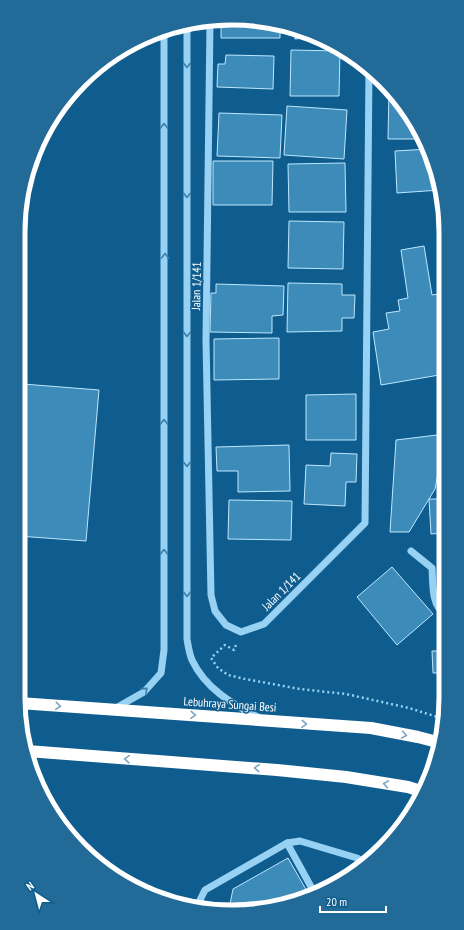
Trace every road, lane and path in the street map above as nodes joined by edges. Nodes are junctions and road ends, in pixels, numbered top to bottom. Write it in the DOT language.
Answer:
graph roads {
  1 [pos="210,26"];
  2 [pos="187,30"];
  3 [pos="164,36"];
  4 [pos="368,76"];
  5 [pos="411,551"];
  6 [pos="439,607"];
  7 [pos="241,632"];
  8 [pos="25,703"];
  9 [pos="112,710"];
  10 [pos="438,717"];
  11 [pos="266,721"];
  12 [pos="434,741"];
  13 [pos="32,751"];
  14 [pos="418,790"];
  15 [pos="287,843"];
  16 [pos="361,860"];
  17 [pos="311,889"];
  18 [pos="200,902"];
  1 -- 7 [label="street, Jalan 1/141"];
  2 -- 11 [label="street, Jalan 1/141, one-way"];
  9 -- 3 [label="street, one-way"];
  4 -- 7 [label="street, Jalan 1/141"];
  5 -- 6 [label="street"];
  7 -- 10 [label="path"];
  8 -- 9 [label="highway, Lebuhraya Sungai Besi, one-way"];
  9 -- 11 [label="highway, Lebuhraya Sungai Besi, one-way"];
  11 -- 12 [label="highway, Lebuhraya Sungai Besi, one-way"];
  14 -- 13 [label="highway, one-way"];
  15 -- 16 [label="street"];
  15 -- 17 [label="street"];
  15 -- 18 [label="street"];
}
